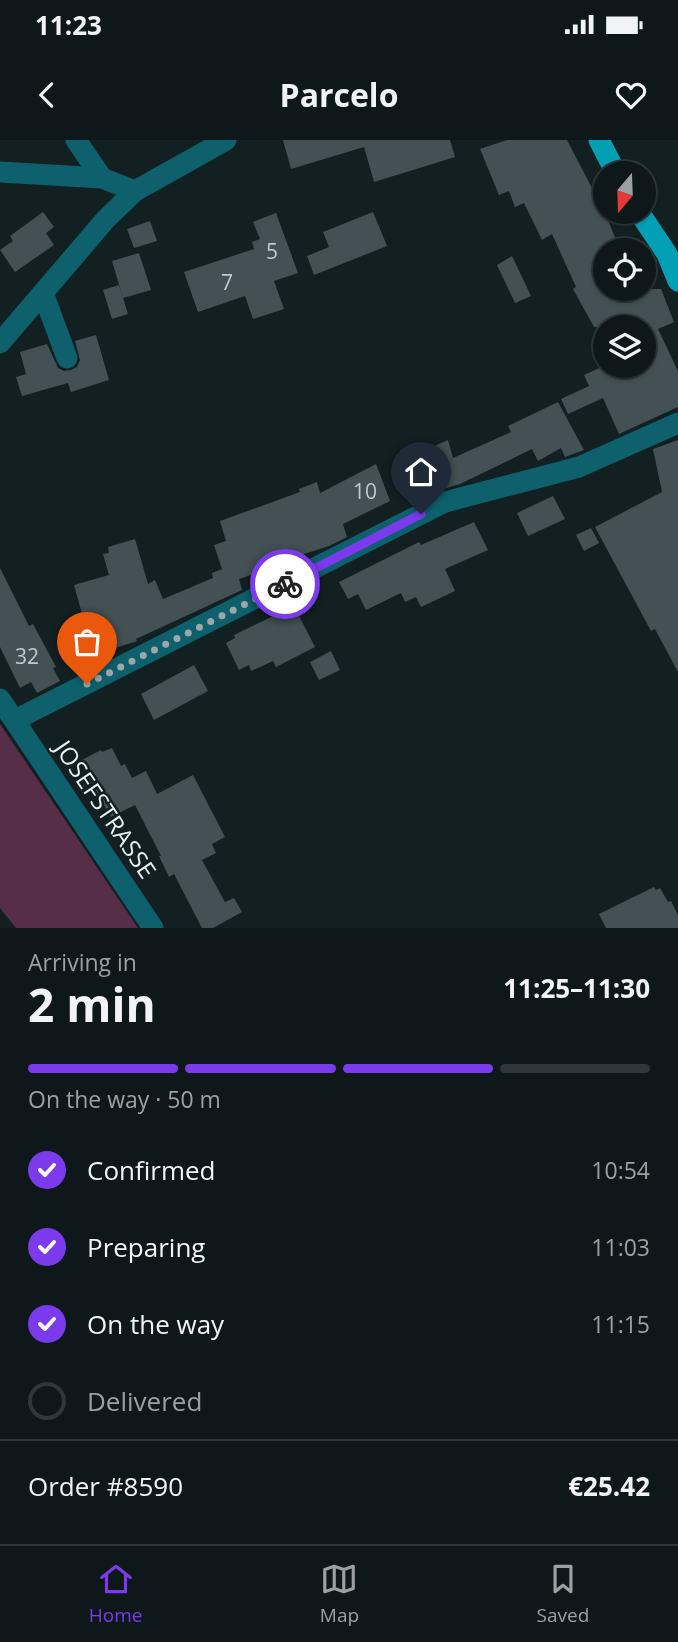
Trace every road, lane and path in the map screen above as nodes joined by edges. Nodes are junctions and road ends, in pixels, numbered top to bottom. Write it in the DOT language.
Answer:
graph roads {
  1 [pos="76,140"];
  2 [pos="226,140"];
  3 [pos="599,140"];
  4 [pos="610,161"];
  5 [pos="0,172"];
  6 [pos="102,178"];
  7 [pos="135,191"];
  8 [pos="647,224"];
  9 [pos="678,281"];
  10 [pos="43,293"];
  11 [pos="0,343"];
  12 [pos="67,358"];
  13 [pos="678,423"];
  14 [pos="0,699"];
  15 [pos="15,720"];
  16 [pos="153,928"];
  1 -- 6 [label="street"];
  2 -- 7 [label="street"];
  3 -- 4 [label="main road"];
  5 -- 6 [label="street"];
  6 -- 7 [label="street"];
  7 -- 10 [label="street"];
  8 -- 9 [label="main road"];
  10 -- 11 [label="street"];
  10 -- 12 [label="street"];
  13 -- 15 [label="street"];
  14 -- 15 [label="street, JOSEFSTRASSE"];
  15 -- 16 [label="street, JOSEFSTRASSE"];
}
